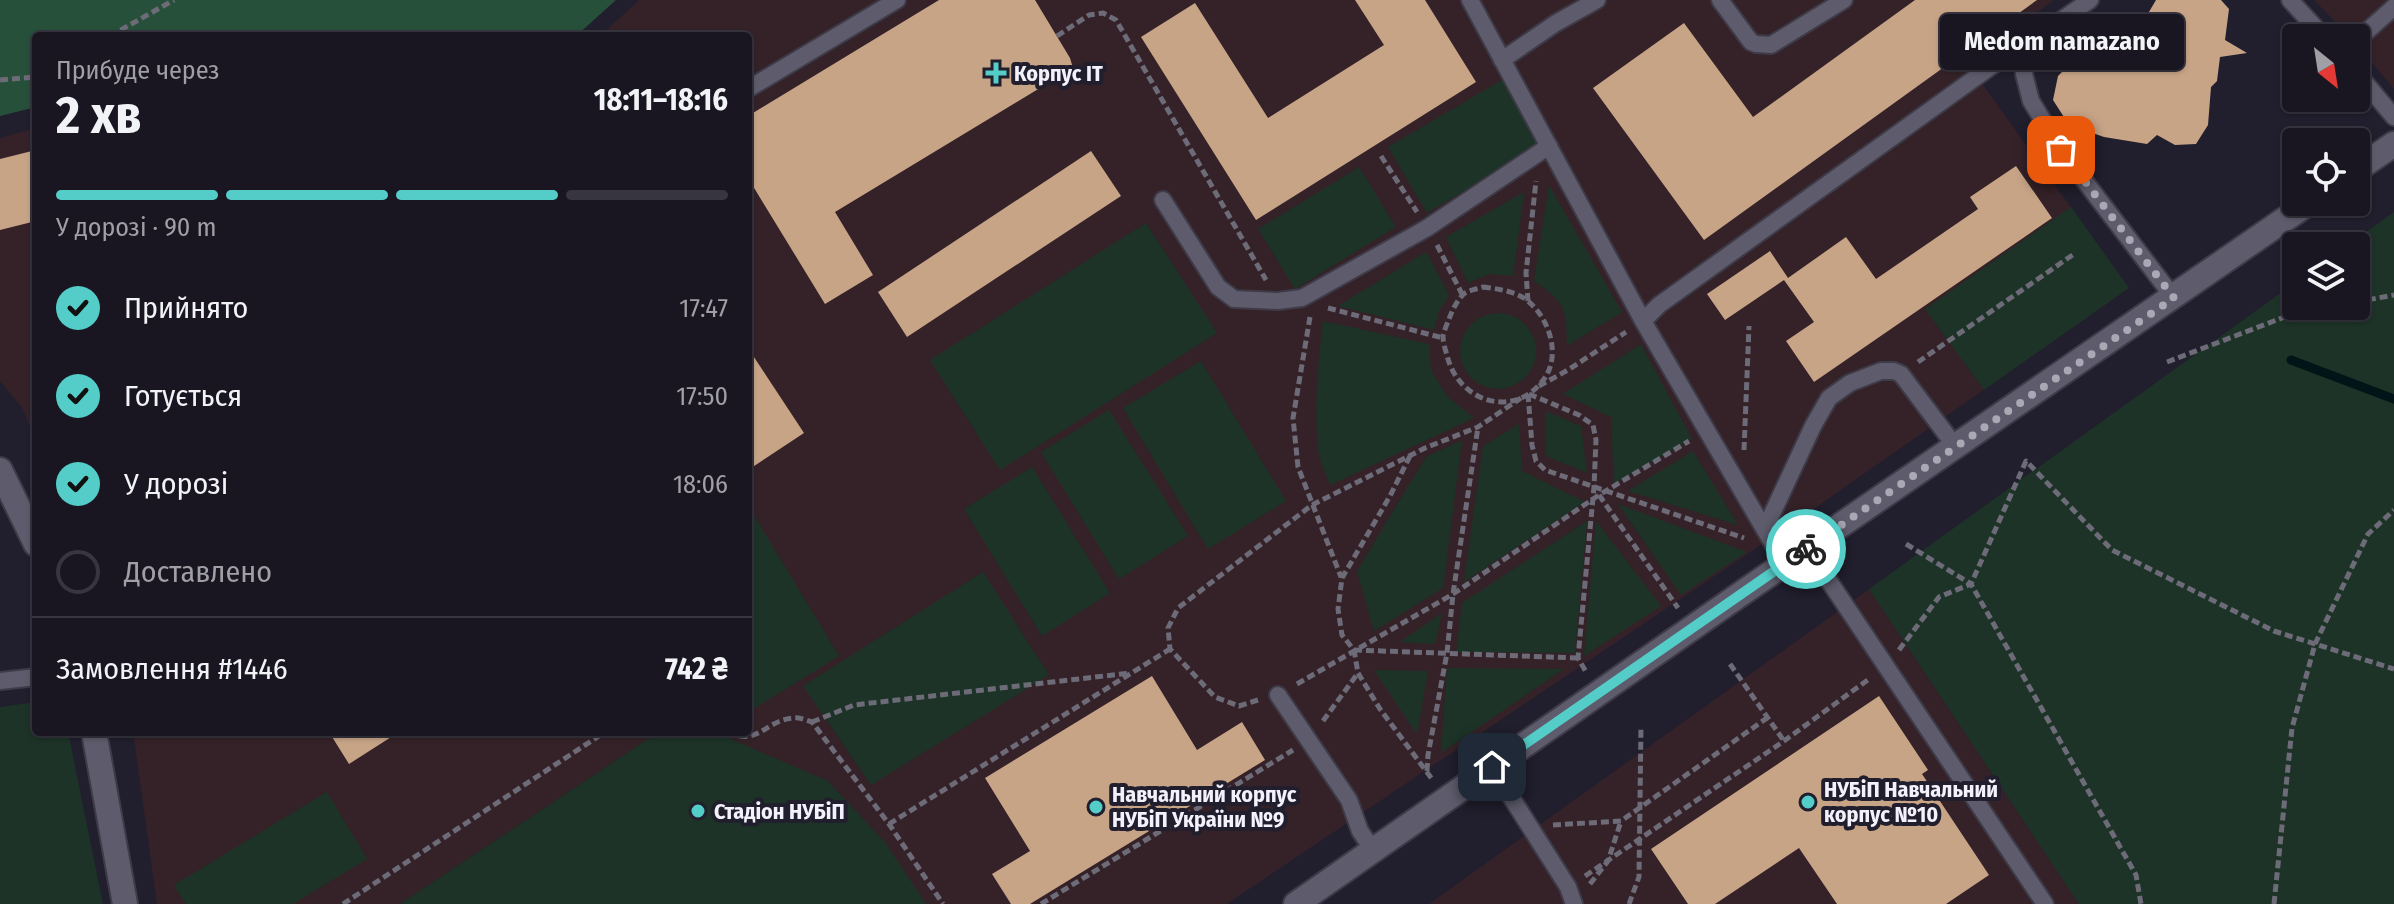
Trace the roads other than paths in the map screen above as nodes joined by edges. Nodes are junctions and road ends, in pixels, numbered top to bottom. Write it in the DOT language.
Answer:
graph roads {
  1 [pos="897,0"];
  2 [pos="1470,0"];
  3 [pos="1597,0"];
  4 [pos="1720,0"];
  5 [pos="1844,0"];
  6 [pos="2290,0"];
  7 [pos="2086,1"];
  8 [pos="2394,7"];
  9 [pos="2312,24"];
  10 [pos="2370,28"];
  11 [pos="2029,43"];
  12 [pos="1502,60"];
  13 [pos="752,87"];
  14 [pos="2370,89"];
  15 [pos="2394,117"];
  16 [pos="2394,144"];
  17 [pos="1543,151"];
  18 [pos="2370,160"];
  19 [pos="1163,200"];
  20 [pos="2290,216"];
  21 [pos="2174,298"];
  22 [pos="1643,321"];
  23 [pos="1955,446"];
  24 [pos="0,470"];
  25 [pos="32,536"];
  26 [pos="1774,545"];
  27 [pos="1807,548"];
  28 [pos="32,677"];
  29 [pos="0,681"];
  30 [pos="1278,695"];
  31 [pos="95,736"];
  32 [pos="1492,767"];
  33 [pos="1373,850"];
  34 [pos="125,904"];
  35 [pos="1296,904"];
  36 [pos="1574,904"];
  37 [pos="2045,904"];
  1 -- 13 [label="lane"];
  2 -- 12 [label="lane"];
  3 -- 12 [label="lane"];
  4 -- 5 [label="lane"];
  6 -- 9 [label="lane"];
  7 -- 11 [label="lane"];
  8 -- 10 [label="lane"];
  11 -- 21 [label="lane"];
  11 -- 22 [label="lane"];
  12 -- 17 [label="lane"];
  14 -- 15 [label="lane"];
  16 -- 18 [label="street"];
  17 -- 19 [label="lane"];
  17 -- 22 [label="lane"];
  20 -- 21 [label="street"];
  21 -- 23 [label="street"];
  22 -- 26 [label="lane"];
  23 -- 26 [label="lane"];
  23 -- 27 [label="street"];
  24 -- 25 [label="street"];
  26 -- 27 [label="street"];
  26 -- 32 [label="street"];
  27 -- 37 [label="lane"];
  28 -- 29 [label="lane"];
  30 -- 33 [label="lane"];
  31 -- 34 [label="street"];
  32 -- 33 [label="street"];
  32 -- 36 [label="lane"];
  33 -- 35 [label="street"];
}
